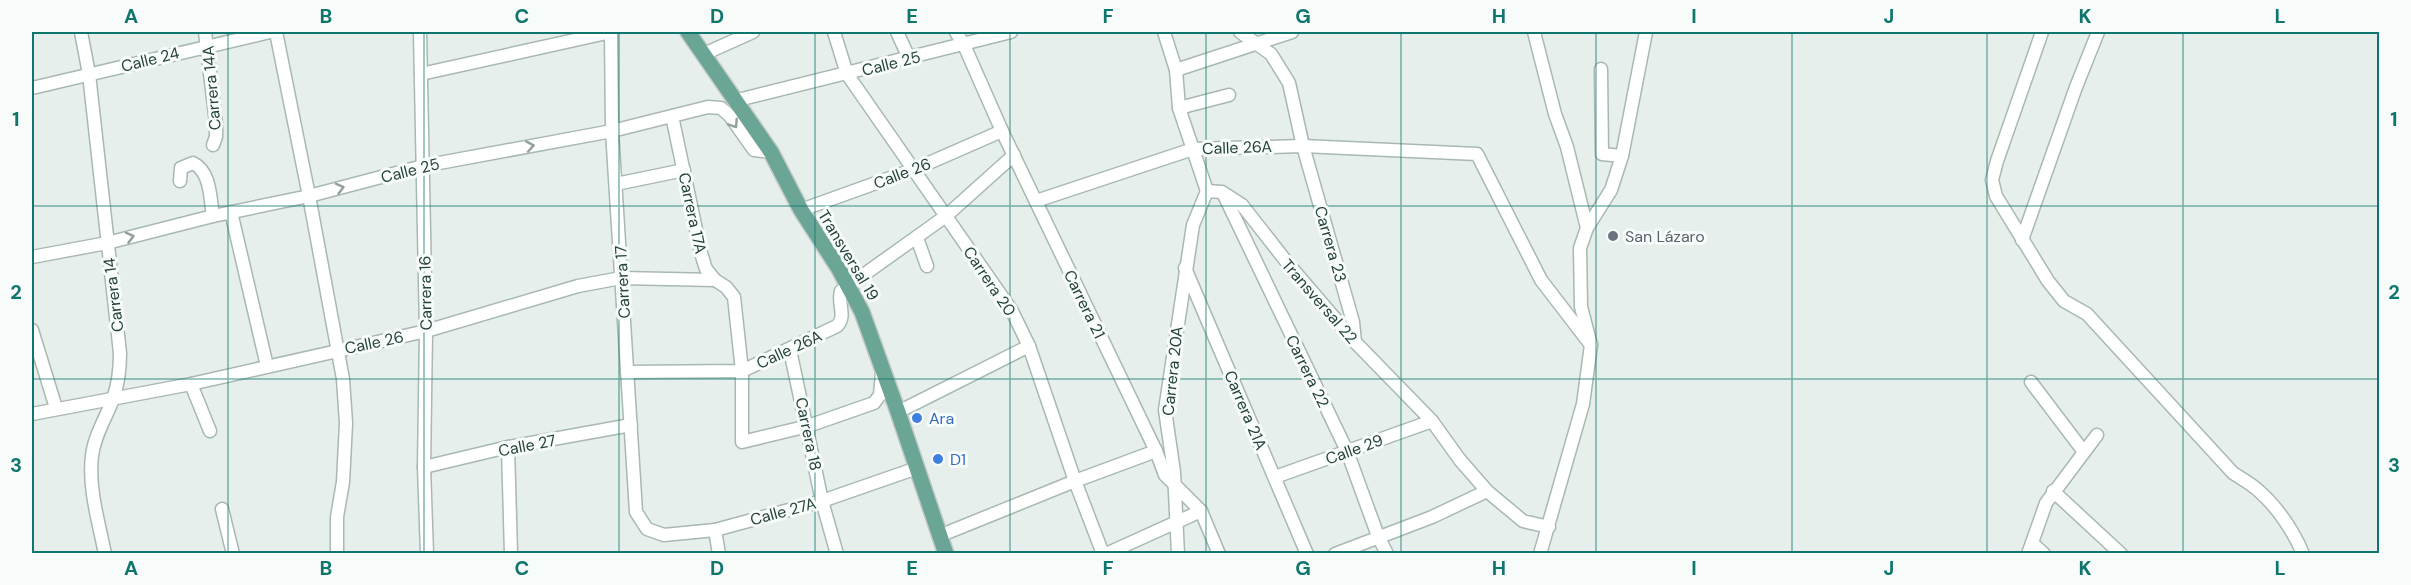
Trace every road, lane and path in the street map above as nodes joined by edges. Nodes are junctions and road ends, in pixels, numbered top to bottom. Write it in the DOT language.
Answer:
graph roads {
  1 [pos="81,32"];
  2 [pos="205,32"];
  3 [pos="270,32"];
  4 [pos="276,32"];
  5 [pos="420,32"];
  6 [pos="611,32"];
  7 [pos="688,32"];
  8 [pos="753,32"];
  9 [pos="834,32"];
  10 [pos="897,32"];
  11 [pos="956,32"];
  12 [pos="1011,32"];
  13 [pos="1164,32"];
  14 [pos="1240,32"];
  15 [pos="1292,32"];
  16 [pos="1534,32"];
  17 [pos="1646,32"];
  18 [pos="2042,32"];
  19 [pos="2098,32"];
  20 [pos="1258,43"];
  21 [pos="207,45"];
  22 [pos="964,45"];
  23 [pos="704,54"];
  24 [pos="909,58"];
  25 [pos="1601,69"];
  26 [pos="1176,70"];
  27 [pos="89,74"];
  28 [pos="420,74"];
  29 [pos="847,74"];
  30 [pos="32,88"];
  31 [pos="1229,95"];
  32 [pos="734,101"];
  33 [pos="1179,108"];
  34 [pos="672,116"];
  35 [pos="612,131"];
  36 [pos="1002,132"];
  37 [pos="213,145"];
  38 [pos="1303,146"];
  39 [pos="1193,149"];
  40 [pos="771,152"];
  41 [pos="1014,155"];
  42 [pos="1622,156"];
  43 [pos="423,166"];
  44 [pos="915,169"];
  45 [pos="684,170"];
  46 [pos="180,181"];
  47 [pos="616,184"];
  48 [pos="1207,191"];
  49 [pos="1222,192"];
  50 [pos="309,196"];
  51 [pos="1036,201"];
  52 [pos="801,210"];
  53 [pos="231,212"];
  54 [pos="213,216"];
  55 [pos="946,216"];
  56 [pos="1587,228"];
  57 [pos="917,238"];
  58 [pos="2022,240"];
  59 [pos="107,243"];
  60 [pos="32,257"];
  61 [pos="927,266"];
  62 [pos="1185,267"];
  63 [pos="621,278"];
  64 [pos="715,280"];
  65 [pos="849,286"];
  66 [pos="32,330"];
  67 [pos="426,331"];
  68 [pos="1356,343"];
  69 [pos="1591,345"];
  70 [pos="1029,346"];
  71 [pos="339,350"];
  72 [pos="790,350"];
  73 [pos="267,366"];
  74 [pos="883,366"];
  75 [pos="742,371"];
  76 [pos="627,372"];
  77 [pos="2031,382"];
  78 [pos="191,384"];
  79 [pos="114,398"];
  80 [pos="56,408"];
  81 [pos="898,411"];
  82 [pos="32,414"];
  83 [pos="1432,421"];
  84 [pos="631,426"];
  85 [pos="808,426"];
  86 [pos="210,431"];
  87 [pos="2097,435"];
  88 [pos="508,447"];
  89 [pos="1156,451"];
  90 [pos="1347,451"];
  91 [pos="2084,452"];
  92 [pos="424,467"];
  93 [pos="917,468"];
  94 [pos="1275,477"];
  95 [pos="1075,481"];
  96 [pos="1174,483"];
  97 [pos="1487,491"];
  98 [pos="2053,491"];
  99 [pos="822,501"];
  100 [pos="222,509"];
  101 [pos="1201,511"];
  102 [pos="1176,521"];
  103 [pos="1549,527"];
  104 [pos="647,529"];
  105 [pos="716,530"];
  106 [pos="939,536"];
  107 [pos="1378,536"];
  108 [pos="2030,548"];
  109 [pos="105,554"];
  110 [pos="233,554"];
  111 [pos="338,554"];
  112 [pos="427,554"];
  113 [pos="511,554"];
  114 [pos="719,554"];
  115 [pos="837,554"];
  116 [pos="946,554"];
  117 [pos="1104,554"];
  118 [pos="1178,554"];
  119 [pos="1219,554"];
  120 [pos="1307,554"];
  121 [pos="1335,554"];
  122 [pos="1387,554"];
  123 [pos="1540,554"];
  124 [pos="2044,554"];
  125 [pos="2121,554"];
  126 [pos="2303,554"];
  1 -- 27 [label="street, Carrera 14"];
  2 -- 21 [label="street, Carrera 14A"];
  3 -- 21 [label="street, Calle 24"];
  4 -- 50 [label="street"];
  5 -- 28 [label="street, Carrera 16"];
  6 -- 28 [label="street"];
  6 -- 35 [label="street, Carrera 17"];
  7 -- 23 [label="main road, Transversal 19"];
  8 -- 23 [label="street"];
  9 -- 29 [label="street, Carrera 20"];
  10 -- 24 [label="street"];
  11 -- 22 [label="street, Carrera 21"];
  12 -- 22 [label="street, Calle 25"];
  13 -- 26 [label="street"];
  14 -- 20 [label="street, Carrera 23"];
  15 -- 20 [label="street"];
  16 -- 56 [label="street"];
  17 -- 42 [label="street"];
  18 -- 58 [label="street"];
  19 -- 58 [label="street"];
  20 -- 26 [label="street"];
  20 -- 38 [label="street, Carrera 23"];
  21 -- 27 [label="street, Calle 24"];
  21 -- 37 [label="street, Carrera 14A"];
  22 -- 24 [label="street, Calle 25"];
  22 -- 36 [label="street, Carrera 21"];
  23 -- 32 [label="main road, Transversal 19"];
  24 -- 29 [label="street, Calle 25"];
  25 -- 42 [label="street"];
  26 -- 33 [label="street"];
  27 -- 30 [label="street, Calle 24"];
  27 -- 59 [label="street, Carrera 14"];
  28 -- 43 [label="street, Carrera 16"];
  29 -- 32 [label="street, Calle 25"];
  29 -- 44 [label="street, Carrera 20"];
  31 -- 33 [label="street"];
  32 -- 40 [label="main road, Transversal 19"];
  33 -- 39 [label="street"];
  34 -- 35 [label="street, Calle 25"];
  34 -- 40 [label="street, Calle 25, one-way"];
  34 -- 45 [label="street, Carrera 17A"];
  43 -- 35 [label="street, Calle 25, one-way"];
  35 -- 47 [label="street, Carrera 17"];
  36 -- 41 [label="street, Carrera 21"];
  36 -- 44 [label="street, Calle 26"];
  38 -- 39 [label="street, Calle 26A"];
  38 -- 68 [label="street, Carrera 23"];
  38 -- 69 [label="street, Calle 26A"];
  39 -- 48 [label="street"];
  39 -- 51 [label="street, Calle 26A"];
  40 -- 52 [label="main road, Transversal 19"];
  41 -- 51 [label="street, Carrera 21"];
  41 -- 55 [label="street"];
  42 -- 56 [label="street"];
  50 -- 43 [label="street, Calle 25, one-way"];
  43 -- 67 [label="street, Carrera 16"];
  44 -- 52 [label="street, Calle 26"];
  44 -- 55 [label="street, Carrera 20"];
  45 -- 47 [label="street"];
  45 -- 64 [label="street, Carrera 17A"];
  46 -- 54 [label="street"];
  47 -- 63 [label="street, Carrera 17"];
  48 -- 49 [label="street"];
  48 -- 62 [label="street, Carrera 20A"];
  49 -- 68 [label="street, Transversal 22"];
  49 -- 90 [label="street, Carrera 22"];
  50 -- 53 [label="street, Calle 25"];
  50 -- 71 [label="street"];
  51 -- 89 [label="street, Carrera 21"];
  52 -- 65 [label="main road, Transversal 19"];
  53 -- 54 [label="street, Calle 25"];
  53 -- 73 [label="street"];
  59 -- 54 [label="street, Calle 25, one-way"];
  55 -- 57 [label="street"];
  55 -- 70 [label="street, Carrera 20"];
  56 -- 69 [label="street"];
  57 -- 61 [label="street"];
  57 -- 65 [label="street"];
  58 -- 126 [label="street"];
  59 -- 60 [label="street, Calle 25"];
  59 -- 79 [label="street, Carrera 14"];
  62 -- 94 [label="street, Carrera 21A"];
  62 -- 96 [label="street, Carrera 20A"];
  63 -- 64 [label="street, Calle 26"];
  63 -- 67 [label="street, Calle 26"];
  63 -- 76 [label="street, Carrera 17"];
  64 -- 75 [label="street, Carrera 17A"];
  65 -- 72 [label="street, Calle 26A"];
  65 -- 74 [label="main road, Transversal 19"];
  66 -- 80 [label="street"];
  67 -- 71 [label="street, Calle 26"];
  67 -- 92 [label="street, Carrera 16"];
  68 -- 83 [label="street, Transversal 22"];
  69 -- 103 [label="street"];
  70 -- 81 [label="street"];
  70 -- 95 [label="street, Carrera 20"];
  71 -- 73 [label="street, Calle 26"];
  71 -- 111 [label="street"];
  72 -- 75 [label="street, Calle 26A"];
  72 -- 85 [label="street, Carrera 18"];
  73 -- 78 [label="street, Calle 26"];
  74 -- 81 [label="main road, Transversal 19"];
  74 -- 85 [label="street"];
  75 -- 76 [label="street, Calle 26A"];
  75 -- 85 [label="street, Carrera 17A"];
  76 -- 84 [label="street, Carrera 17"];
  77 -- 91 [label="street"];
  78 -- 79 [label="street, Calle 26"];
  78 -- 86 [label="street"];
  79 -- 80 [label="street, Calle 26"];
  79 -- 109 [label="street, Carrera 14"];
  80 -- 82 [label="street, Calle 26"];
  81 -- 93 [label="main road, Transversal 19"];
  83 -- 90 [label="street, Calle 29"];
  83 -- 97 [label="street"];
  84 -- 88 [label="street, Calle 27"];
  84 -- 104 [label="street, Carrera 17"];
  85 -- 99 [label="street, Carrera 18"];
  87 -- 91 [label="street"];
  88 -- 92 [label="street, Calle 27"];
  88 -- 113 [label="street"];
  89 -- 95 [label="street"];
  89 -- 96 [label="street, Carrera 21"];
  90 -- 94 [label="street, Calle 29"];
  90 -- 107 [label="street, Carrera 22"];
  91 -- 98 [label="street"];
  92 -- 112 [label="street, Carrera 16"];
  93 -- 99 [label="street, Calle 27A"];
  93 -- 106 [label="main road, Transversal 19"];
  94 -- 120 [label="street, Carrera 21A"];
  95 -- 106 [label="street"];
  95 -- 117 [label="street, Carrera 20"];
  96 -- 101 [label="street, Carrera 21"];
  96 -- 102 [label="street, Carrera 20A"];
  97 -- 103 [label="street"];
  97 -- 107 [label="street"];
  98 -- 108 [label="street"];
  98 -- 125 [label="street"];
  99 -- 105 [label="street, Calle 27A"];
  99 -- 115 [label="street, Carrera 18"];
  100 -- 110 [label="street"];
  101 -- 102 [label="street"];
  101 -- 119 [label="street, Carrera 21"];
  102 -- 117 [label="street"];
  102 -- 118 [label="street, Carrera 20A"];
  103 -- 123 [label="street"];
  104 -- 105 [label="street, Calle 27A"];
  105 -- 114 [label="street"];
  106 -- 116 [label="main road, Transversal 19"];
  107 -- 121 [label="street"];
  107 -- 122 [label="street, Carrera 22"];
  108 -- 124 [label="street"];
}
